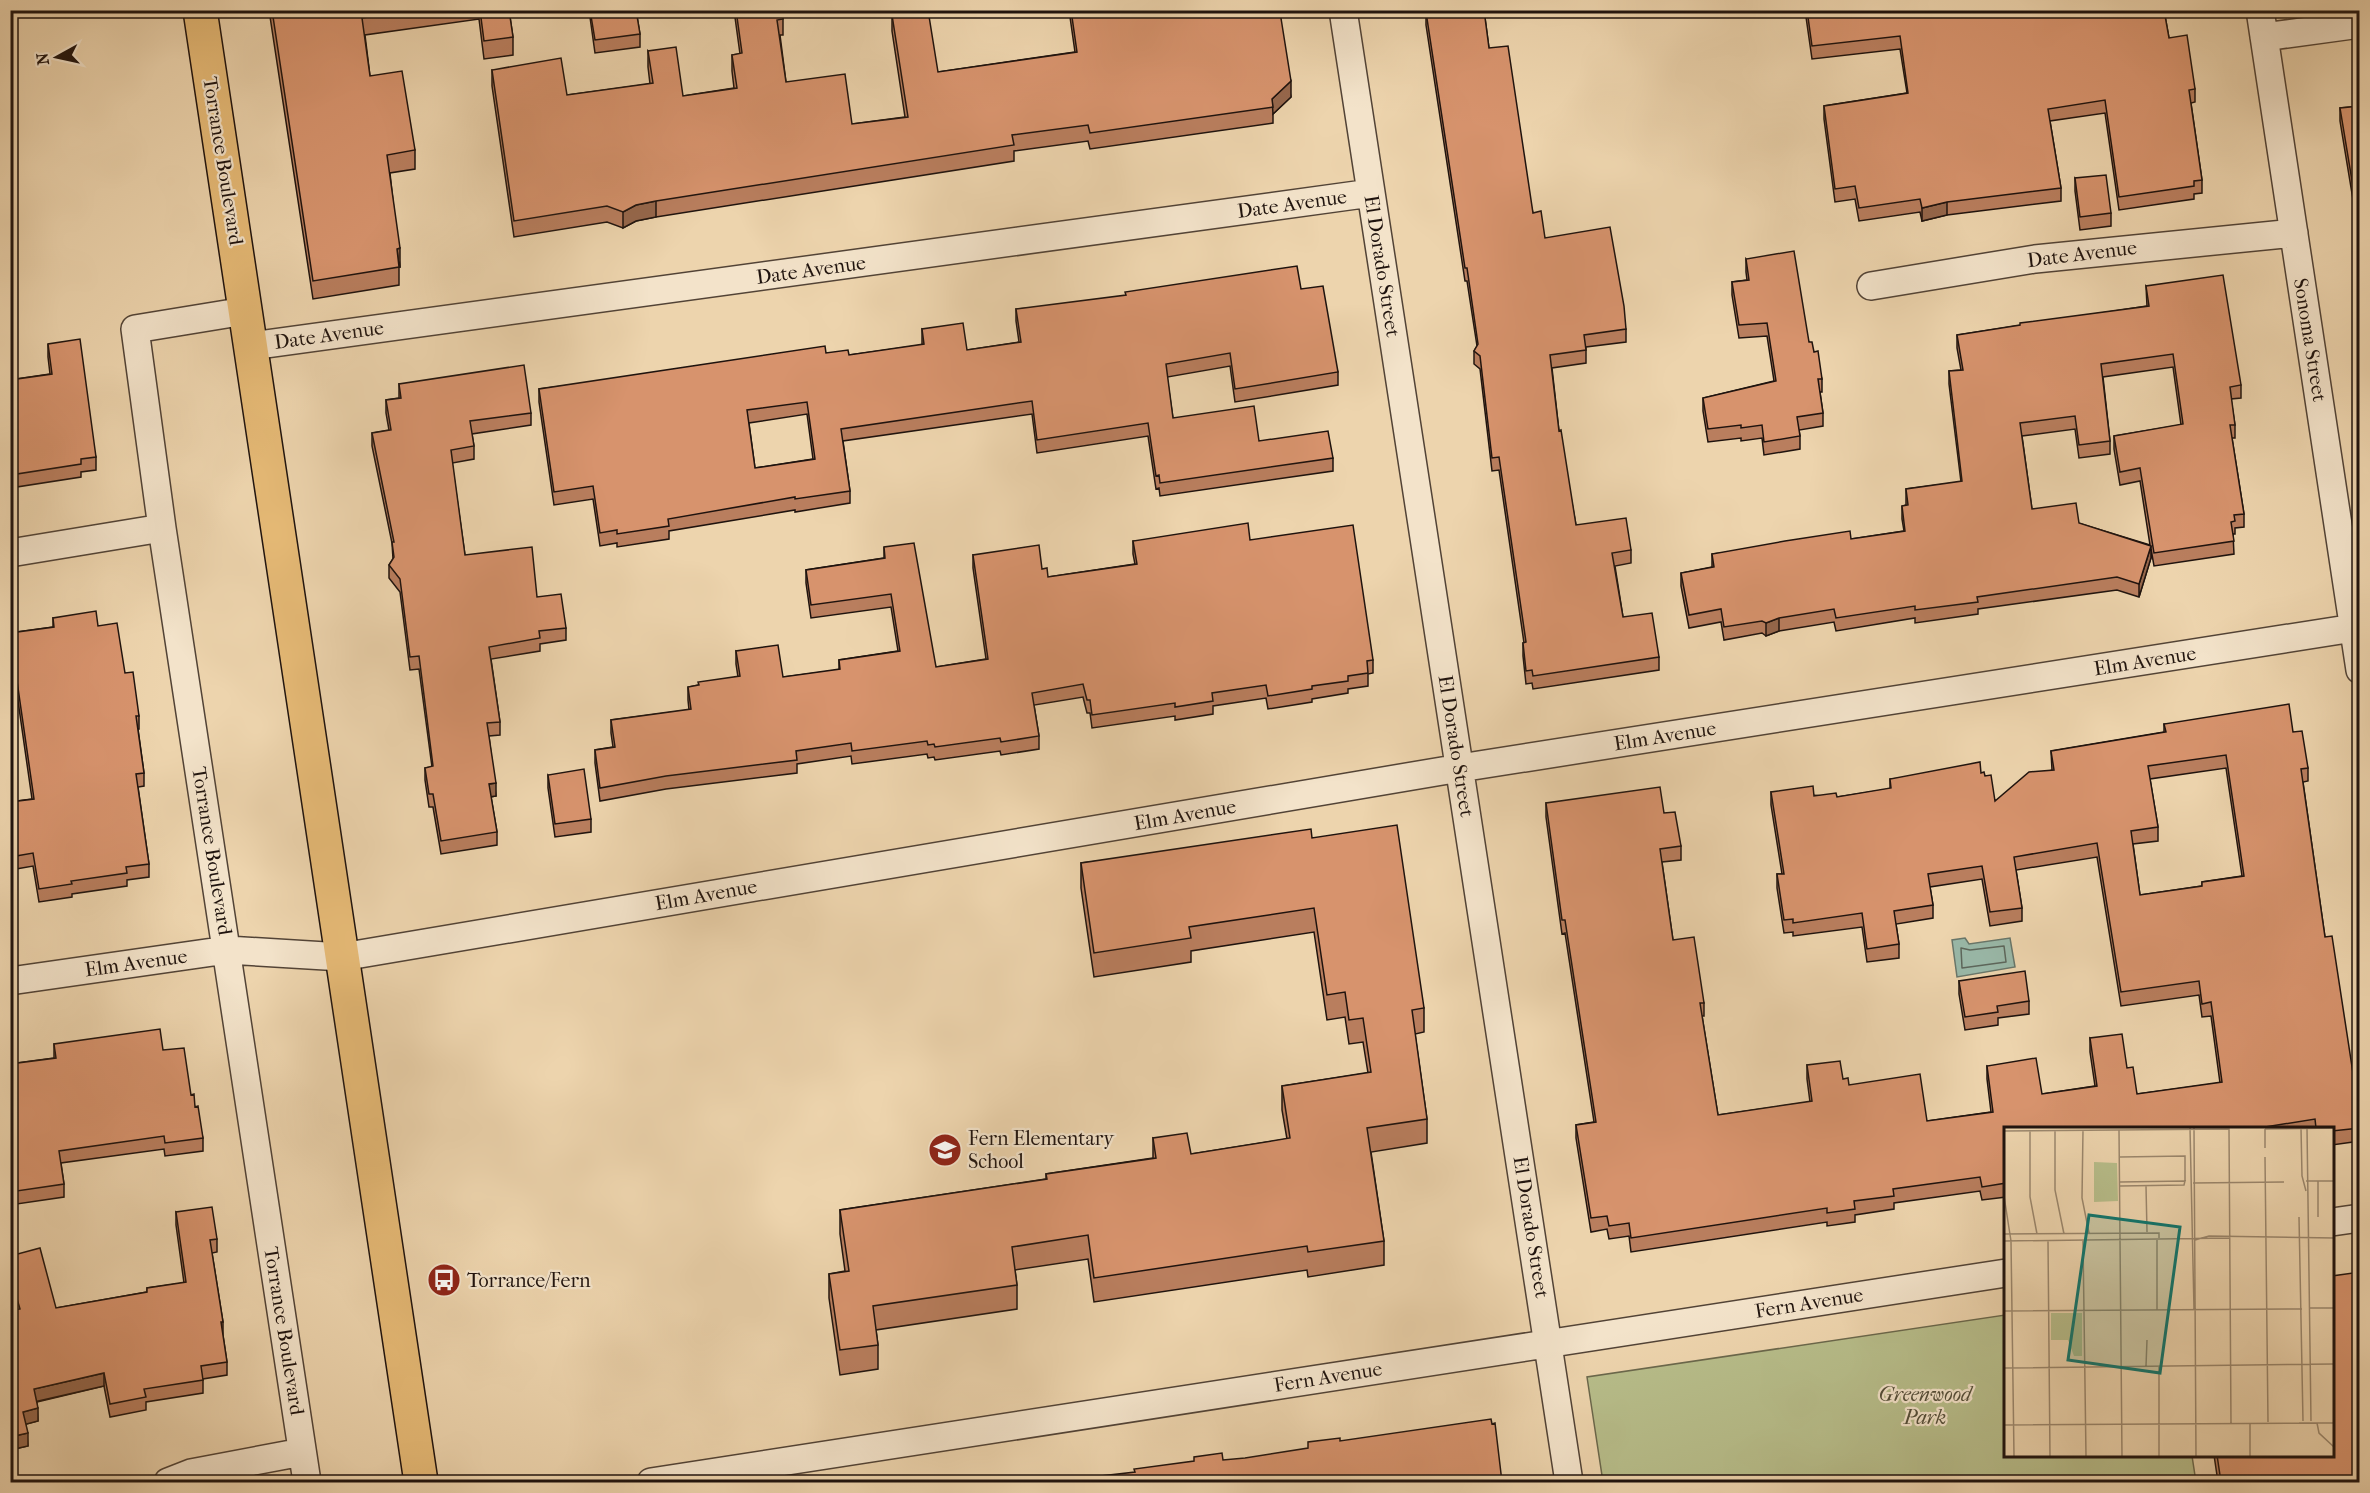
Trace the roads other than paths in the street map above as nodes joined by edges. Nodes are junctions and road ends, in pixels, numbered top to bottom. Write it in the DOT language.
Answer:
graph roads {
  1 [pos="200,10"];
  2 [pos="1342,10"];
  3 [pos="2260,10"];
  4 [pos="2360,24"];
  5 [pos="2264,37"];
  6 [pos="1371,194"];
  7 [pos="2294,233"];
  8 [pos="1871,286"];
  9 [pos="245,311"];
  10 [pos="251,346"];
  11 [pos="162,528"];
  12 [pos="10,552"];
  13 [pos="2356,627"];
  14 [pos="2360,670"];
  15 [pos="1460,768"];
  16 [pos="227,950"];
  17 [pos="342,957"];
  18 [pos="10,981"];
  19 [pos="2360,1218"];
  20 [pos="2334,1222"];
  21 [pos="2004,1273"];
  22 [pos="1549,1343"];
  23 [pos="302,1452"];
  24 [pos="168,1482"];
  25 [pos="307,1482"];
  26 [pos="421,1482"];
  27 [pos="651,1482"];
  28 [pos="1569,1482"];
  1 -- 9 [label="main road, Torrance Boulevard"];
  2 -- 6 [label="street, El Dorado Street"];
  3 -- 5 [label="street, Sonoma Street"];
  4 -- 5 [label="street"];
  5 -- 7 [label="street, Sonoma Street"];
  6 -- 10 [label="street, Date Avenue"];
  6 -- 15 [label="street, El Dorado Street"];
  7 -- 8 [label="street, Date Avenue"];
  7 -- 13 [label="street, Sonoma Street"];
  9 -- 10 [label="main road, Torrance Boulevard"];
  9 -- 11 [label="street, Torrance Boulevard"];
  10 -- 17 [label="main road, Torrance Boulevard"];
  11 -- 12 [label="street"];
  11 -- 16 [label="street, Torrance Boulevard"];
  13 -- 14 [label="street, Sonoma Street"];
  13 -- 15 [label="street, Elm Avenue"];
  15 -- 17 [label="street, Elm Avenue"];
  15 -- 22 [label="street, El Dorado Street"];
  16 -- 17 [label="street, Elm Avenue"];
  16 -- 18 [label="street, Elm Avenue"];
  16 -- 23 [label="street, Torrance Boulevard"];
  17 -- 26 [label="main road, Torrance Boulevard"];
  19 -- 20 [label="street"];
  21 -- 22 [label="street, Fern Avenue"];
  22 -- 27 [label="street, Fern Avenue"];
  22 -- 28 [label="street, El Dorado Street"];
  23 -- 24 [label="street"];
  23 -- 25 [label="street, Torrance Boulevard"];
}
